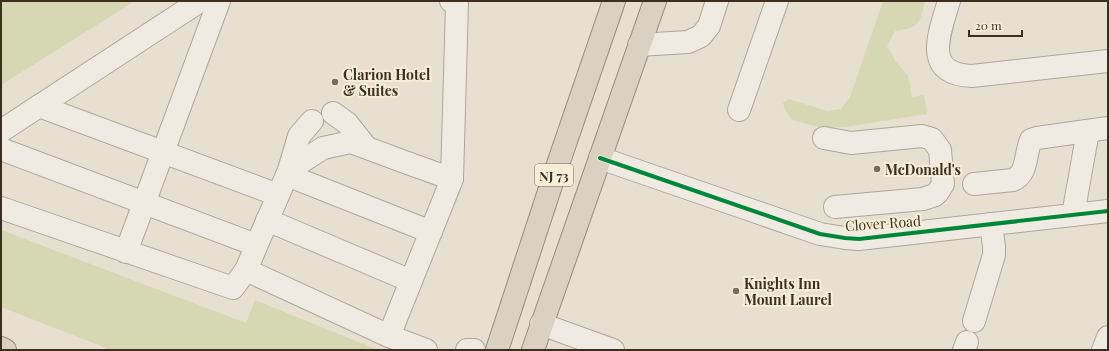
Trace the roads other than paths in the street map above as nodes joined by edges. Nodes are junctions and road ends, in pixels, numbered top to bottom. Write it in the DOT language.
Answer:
graph roads {
  1 [pos="200,1"];
  2 [pos="219,1"];
  3 [pos="451,1"];
  4 [pos="614,1"];
  5 [pos="655,1"];
  6 [pos="717,1"];
  7 [pos="777,1"];
  8 [pos="949,1"];
  9 [pos="639,45"];
  10 [pos="1108,61"];
  11 [pos="39,106"];
  12 [pos="739,110"];
  13 [pos="333,113"];
  14 [pos="312,121"];
  15 [pos="1098,129"];
  16 [pos="1,130"];
  17 [pos="824,138"];
  18 [pos="366,147"];
  19 [pos="1,149"];
  20 [pos="164,152"];
  21 [pos="600,158"];
  22 [pos="288,172"];
  23 [pos="452,178"];
  24 [pos="974,184"];
  25 [pos="278,195"];
  26 [pos="144,203"];
  27 [pos="835,207"];
  28 [pos="1,208"];
  29 [pos="1108,211"];
  30 [pos="1073,215"];
  31 [pos="267,220"];
  32 [pos="991,224"];
  33 [pos="431,232"];
  34 [pos="256,245"];
  35 [pos="126,252"];
  36 [pos="246,270"];
  37 [pos="411,281"];
  38 [pos="974,321"];
  39 [pos="541,324"];
  40 [pos="389,336"];
  41 [pos="1108,337"];
  42 [pos="1,348"];
  43 [pos="5,350"];
  44 [pos="426,350"];
  45 [pos="467,350"];
  46 [pos="474,350"];
  47 [pos="497,350"];
  48 [pos="533,350"];
  49 [pos="613,350"];
  50 [pos="1103,350"];
  1 -- 11 [label="street"];
  2 -- 20 [label="street"];
  3 -- 23 [label="street"];
  4 -- 47 [label="highway, NJ 73"];
  5 -- 9 [label="highway, NJ 73"];
  6 -- 9 [label="street"];
  7 -- 12 [label="street"];
  8 -- 10 [label="street"];
  9 -- 21 [label="highway, NJ 73"];
  11 -- 16 [label="street"];
  11 -- 20 [label="street"];
  13 -- 18 [label="street"];
  14 -- 22 [label="street"];
  15 -- 24 [label="street"];
  15 -- 30 [label="street"];
  17 -- 27 [label="street"];
  18 -- 22 [label="street"];
  18 -- 23 [label="street"];
  19 -- 26 [label="street"];
  20 -- 25 [label="street"];
  20 -- 26 [label="street"];
  21 -- 32 [label="street, Clover Road"];
  21 -- 39 [label="highway, NJ 73"];
  22 -- 25 [label="street"];
  22 -- 33 [label="street"];
  23 -- 33 [label="street"];
  25 -- 31 [label="street"];
  26 -- 34 [label="street"];
  26 -- 35 [label="street"];
  28 -- 35 [label="street"];
  29 -- 30 [label="street, Clover Road"];
  30 -- 32 [label="street, Clover Road"];
  31 -- 34 [label="street"];
  31 -- 37 [label="street"];
  32 -- 38 [label="street"];
  33 -- 37 [label="street"];
  34 -- 36 [label="street"];
  35 -- 36 [label="street"];
  36 -- 40 [label="street"];
  37 -- 40 [label="street"];
  39 -- 48 [label="highway, NJ 73"];
  39 -- 49 [label="street"];
  40 -- 44 [label="street"];
  41 -- 50 [label="street"];
  42 -- 43 [label="highway"];
  45 -- 46 [label="street"];
}
